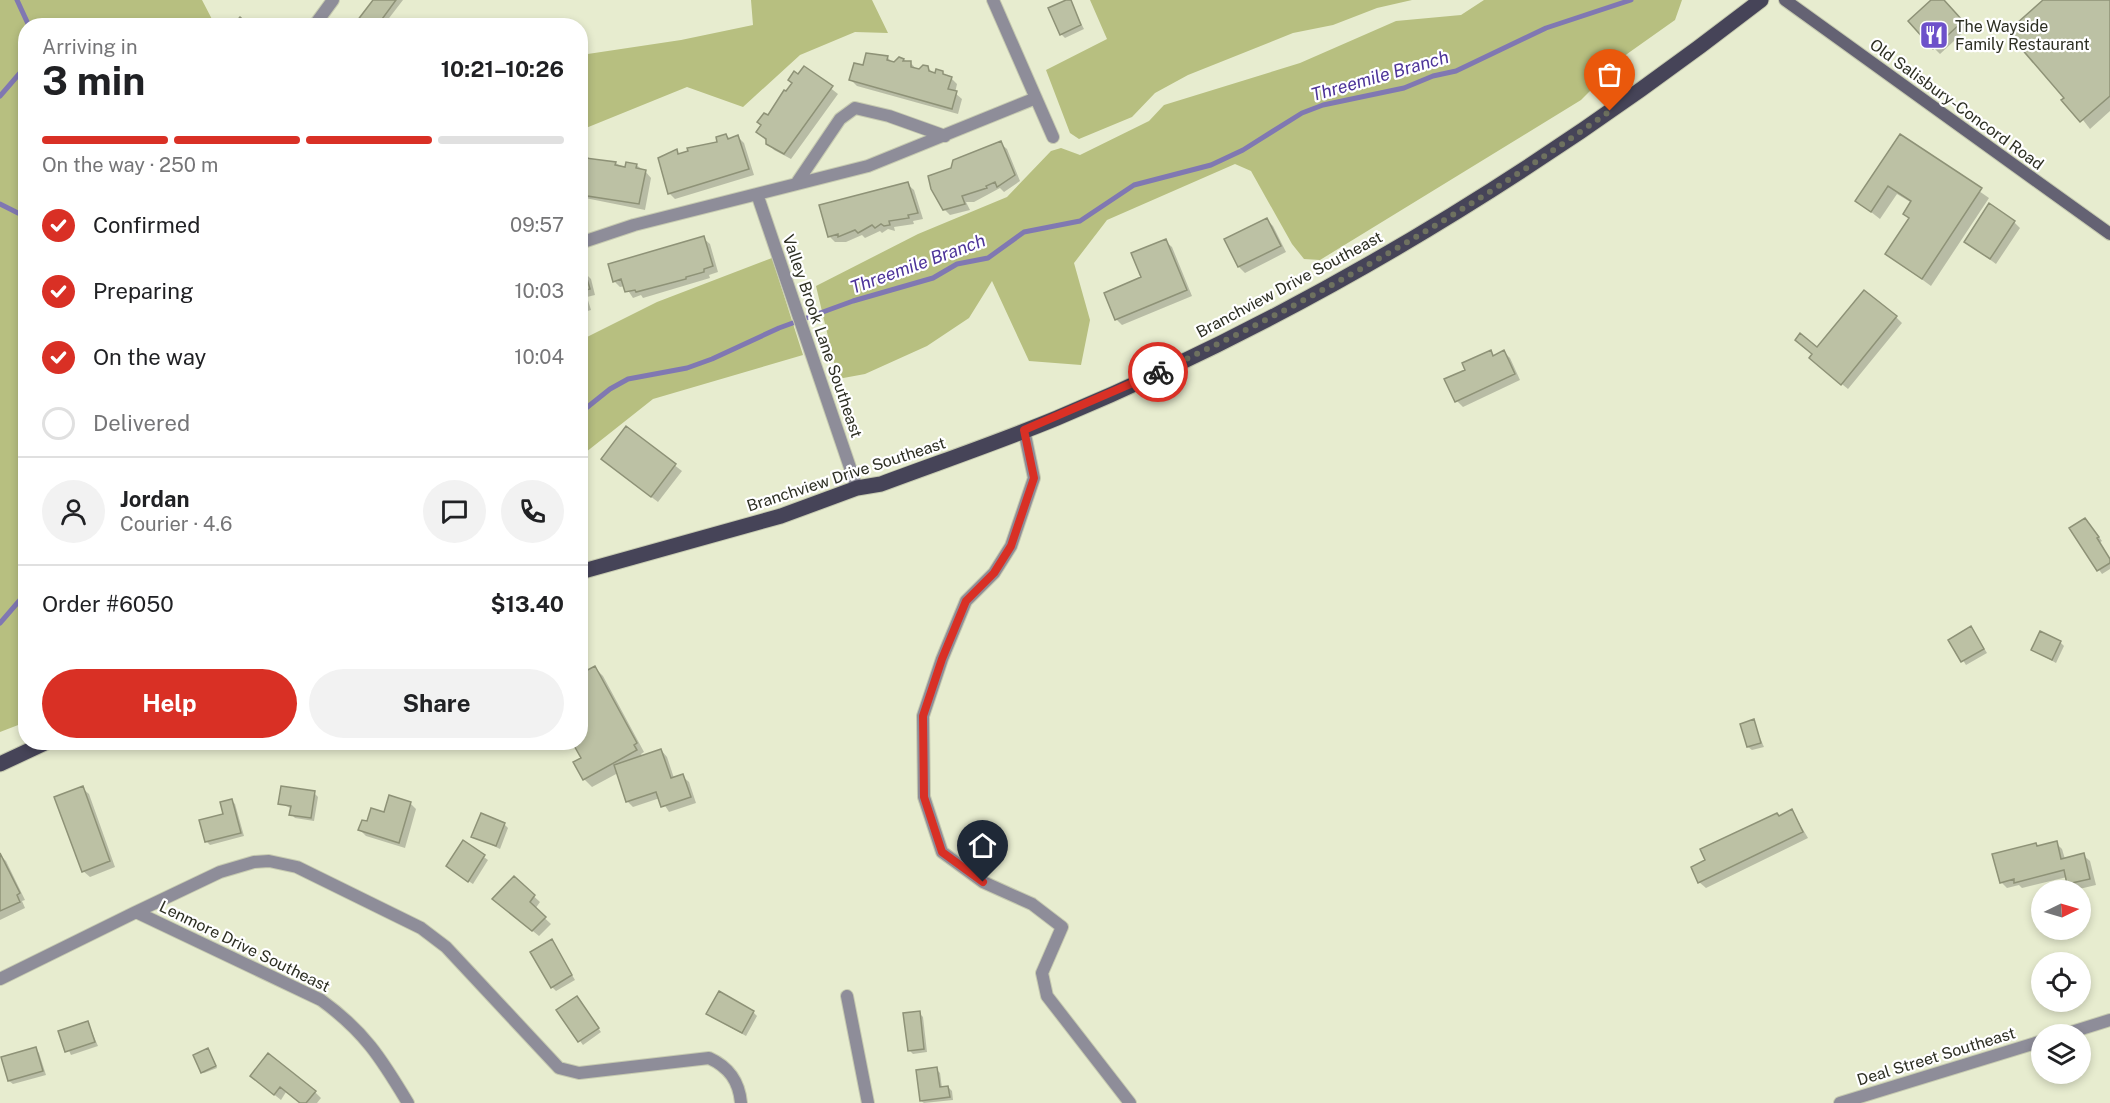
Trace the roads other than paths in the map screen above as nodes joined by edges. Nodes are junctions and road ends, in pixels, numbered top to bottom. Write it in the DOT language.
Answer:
graph roads {
  1 [pos="333,0"];
  2 [pos="993,0"];
  3 [pos="1761,0"];
  4 [pos="1785,0"];
  5 [pos="320,18"];
  6 [pos="1036,98"];
  7 [pos="945,136"];
  8 [pos="1053,137"];
  9 [pos="796,184"];
  10 [pos="757,194"];
  11 [pos="2110,234"];
  12 [pos="588,240"];
  13 [pos="1024,430"];
  14 [pos="858,488"];
  15 [pos="588,570"];
  16 [pos="30,750"];
  17 [pos="0,764"];
  18 [pos="136,912"];
  19 [pos="0,979"];
  20 [pos="847,996"];
  21 [pos="2110,1020"];
  22 [pos="2091,1026"];
  23 [pos="2031,1044"];
  24 [pos="408,1103"];
  25 [pos="741,1103"];
  26 [pos="868,1103"];
  27 [pos="1130,1103"];
  28 [pos="1840,1103"];
  1 -- 5 [label="street"];
  2 -- 6 [label="street"];
  3 -- 13 [label="main road, Branchview Drive Southeast"];
  4 -- 11 [label="main road, Old Salisbury-Concord Road"];
  6 -- 7 [label="street"];
  6 -- 8 [label="street"];
  7 -- 9 [label="street"];
  7 -- 9 [label="street"];
  9 -- 10 [label="street"];
  10 -- 12 [label="street"];
  10 -- 14 [label="street, Valley Brook Lane Southeast"];
  13 -- 14 [label="main road, Branchview Drive Southeast"];
  13 -- 27 [label="street"];
  14 -- 15 [label="main road, Branchview Drive Southeast"];
  16 -- 17 [label="main road"];
  18 -- 19 [label="street, Lenmore Drive Southeast"];
  18 -- 24 [label="street, Lenmore Drive Southeast"];
  18 -- 25 [label="street"];
  20 -- 26 [label="street"];
  21 -- 22 [label="street"];
  23 -- 28 [label="street, Deal Street Southeast"];
}
